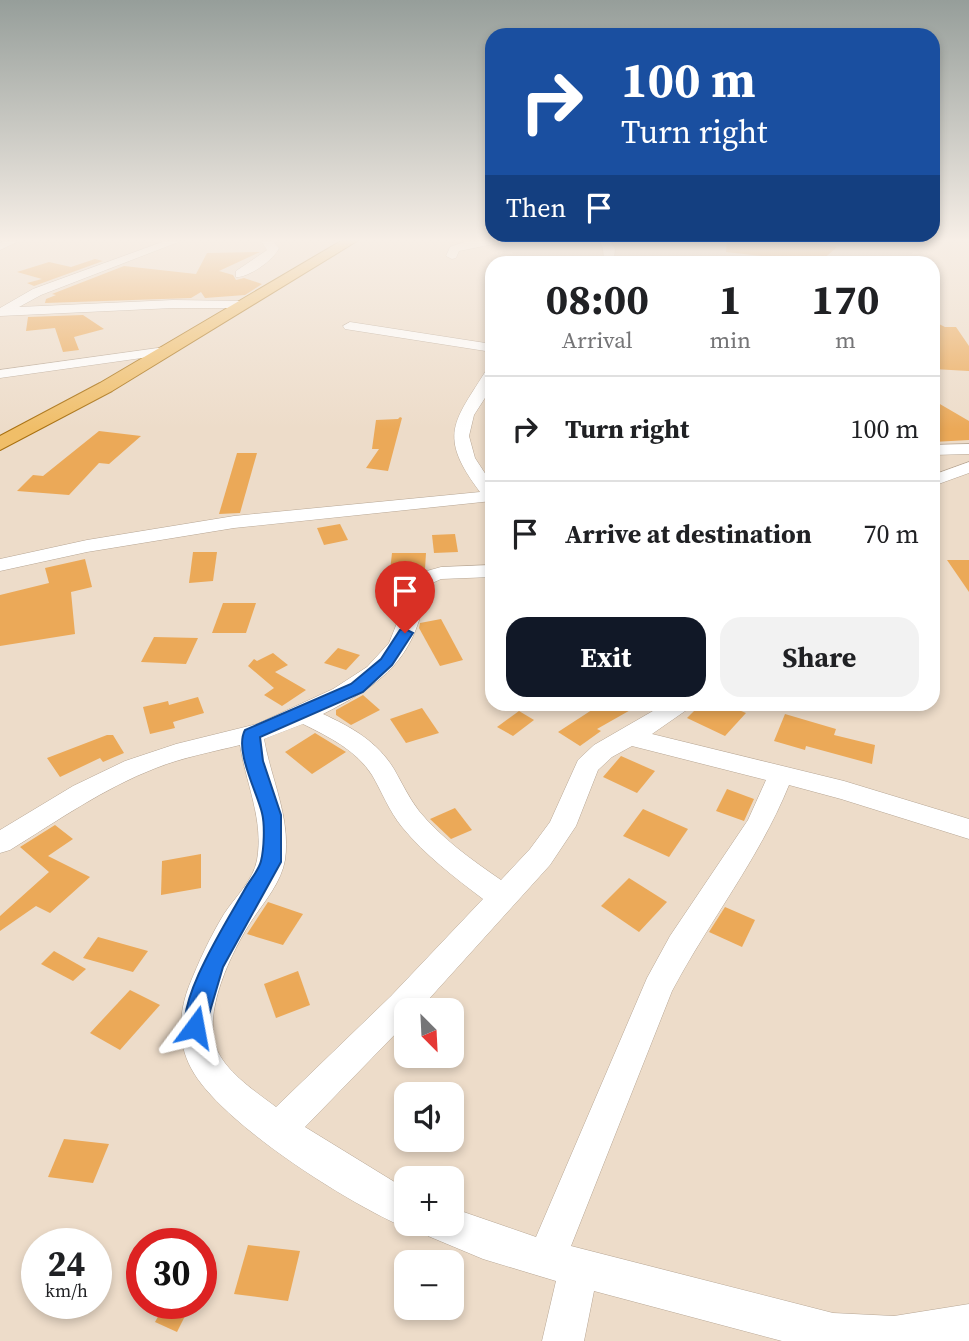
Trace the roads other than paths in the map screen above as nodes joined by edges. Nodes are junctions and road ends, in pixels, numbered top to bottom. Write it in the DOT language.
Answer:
graph roads {
  1 [pos="16,304"];
  2 [pos="241,305"];
  3 [pos="0,312"];
  4 [pos="350,326"];
  5 [pos="485,347"];
  6 [pos="165,351"];
  7 [pos="0,374"];
  8 [pos="485,386"];
  9 [pos="0,444"];
  10 [pos="969,449"];
  11 [pos="940,450"];
  12 [pos="969,467"];
  13 [pos="940,478"];
  14 [pos="485,487"];
  15 [pos="485,497"];
  16 [pos="0,565"];
  17 [pos="485,571"];
  18 [pos="671,711"];
  19 [pos="303,714"];
  20 [pos="251,734"];
  21 [pos="627,736"];
  22 [pos="780,776"];
  23 [pos="969,829"];
  24 [pos="0,843"];
  25 [pos="501,896"];
  26 [pos="278,1129"];
  27 [pos="394,1203"];
  28 [pos="464,1231"];
  29 [pos="563,1263"];
  30 [pos="969,1324"];
  31 [pos="563,1341"];
  1 -- 3 [label="street"];
  2 -- 3 [label="street"];
  2 -- 6 [label="main road"];
  4 -- 5 [label="street"];
  6 -- 7 [label="street"];
  6 -- 9 [label="main road"];
  8 -- 14 [label="street"];
  10 -- 11 [label="street"];
  12 -- 13 [label="street"];
  15 -- 16 [label="street"];
  17 -- 19 [label="street"];
  18 -- 21 [label="street"];
  19 -- 20 [label="street"];
  19 -- 25 [label="street"];
  20 -- 24 [label="street"];
  20 -- 26 [label="street"];
  21 -- 22 [label="street"];
  21 -- 25 [label="street"];
  22 -- 23 [label="street"];
  22 -- 29 [label="street"];
  25 -- 26 [label="street"];
  26 -- 27 [label="street"];
  28 -- 29 [label="street"];
  29 -- 30 [label="street"];
  29 -- 31 [label="street"];
}
